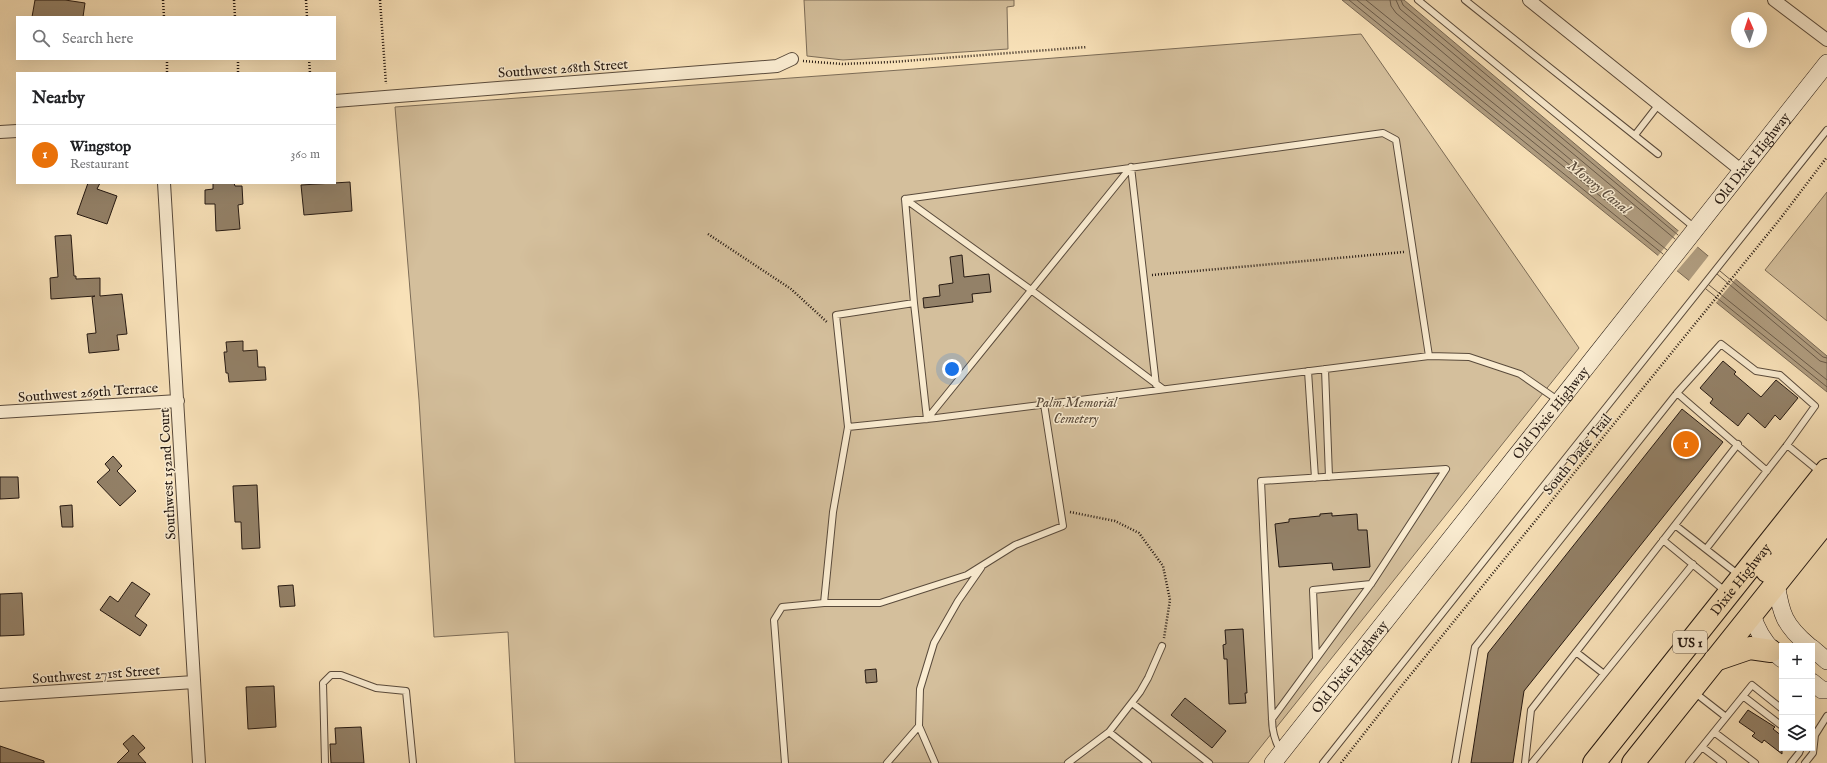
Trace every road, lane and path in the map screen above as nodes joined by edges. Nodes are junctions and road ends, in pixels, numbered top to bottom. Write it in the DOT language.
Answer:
graph roads {
  1 [pos="164,0"];
  2 [pos="234,0"];
  3 [pos="306,0"];
  4 [pos="380,0"];
  5 [pos="1418,0"];
  6 [pos="1465,0"];
  7 [pos="1774,0"];
  8 [pos="1535,2"];
  9 [pos="164,16"];
  10 [pos="235,16"];
  11 [pos="307,16"];
  12 [pos="1827,40"];
  13 [pos="1087,47"];
  14 [pos="792,59"];
  15 [pos="167,60"];
  16 [pos="238,60"];
  17 [pos="310,60"];
  18 [pos="1827,63"];
  19 [pos="167,72"];
  20 [pos="238,72"];
  21 [pos="310,72"];
  22 [pos="387,97"];
  23 [pos="336,101"];
  24 [pos="1659,104"];
  25 [pos="1827,130"];
  26 [pos="16,131"];
  27 [pos="0,132"];
  28 [pos="1635,135"];
  29 [pos="1658,154"];
  30 [pos="1827,156"];
  31 [pos="1131,167"];
  32 [pos="1742,171"];
  33 [pos="164,184"];
  34 [pos="904,199"];
  35 [pos="1694,233"];
  36 [pos="708,234"];
  37 [pos="1413,251"];
  38 [pos="1143,275"];
  39 [pos="1031,290"];
  40 [pos="914,303"];
  41 [pos="838,333"];
  42 [pos="1429,356"];
  43 [pos="1325,369"];
  44 [pos="1308,371"];
  45 [pos="1156,387"];
  46 [pos="1677,393"];
  47 [pos="178,401"];
  48 [pos="1561,401"];
  49 [pos="1044,404"];
  50 [pos="0,412"];
  51 [pos="927,418"];
  52 [pos="848,427"];
  53 [pos="1738,444"];
  54 [pos="1787,445"];
  55 [pos="1767,471"];
  56 [pos="1329,477"];
  57 [pos="1315,478"];
  58 [pos="1826,480"];
  59 [pos="1061,511"];
  60 [pos="1827,520"];
  61 [pos="1675,525"];
  62 [pos="1663,540"];
  63 [pos="1706,549"];
  64 [pos="1693,564"];
  65 [pos="984,565"];
  66 [pos="1776,583"];
  67 [pos="1371,584"];
  68 [pos="1735,585"];
  69 [pos="824,603"];
  70 [pos="1752,614"];
  71 [pos="1805,643"];
  72 [pos="1162,646"];
  73 [pos="1815,651"];
  74 [pos="1576,652"];
  75 [pos="1777,655"];
  76 [pos="1316,658"];
  77 [pos="1715,660"];
  78 [pos="1827,661"];
  79 [pos="1604,674"];
  80 [pos="194,682"];
  81 [pos="1815,684"];
  82 [pos="1691,690"];
  83 [pos="1827,690"];
  84 [pos="0,696"];
  85 [pos="1743,696"];
  86 [pos="1132,703"];
  87 [pos="1779,707"];
  88 [pos="1827,716"];
  89 [pos="1726,717"];
  90 [pos="1272,719"];
  91 [pos="1779,724"];
  92 [pos="919,726"];
  93 [pos="1109,732"];
  94 [pos="1714,732"];
  95 [pos="1815,733"];
  96 [pos="1702,747"];
  97 [pos="1800,751"];
  98 [pos="1813,751"];
  99 [pos="1277,758"];
  100 [pos="199,763"];
  101 [pos="325,763"];
  102 [pos="413,763"];
  103 [pos="785,763"];
  104 [pos="887,763"];
  105 [pos="935,763"];
  106 [pos="1068,763"];
  107 [pos="1148,763"];
  108 [pos="1209,763"];
  109 [pos="1323,763"];
  110 [pos="1341,763"];
  111 [pos="1455,763"];
  112 [pos="1525,763"];
  113 [pos="1532,763"];
  114 [pos="1594,763"];
  115 [pos="1629,763"];
  116 [pos="1633,763"];
  117 [pos="1689,763"];
  118 [pos="1722,763"];
  119 [pos="1755,763"];
  120 [pos="1791,763"];
  121 [pos="1805,763"];
  1 -- 9 [label="path"];
  2 -- 10 [label="path"];
  3 -- 11 [label="path"];
  4 -- 22 [label="path"];
  5 -- 35 [label="lane"];
  6 -- 28 [label="lane"];
  7 -- 12 [label="street"];
  8 -- 24 [label="street"];
  13 -- 14 [label="path"];
  14 -- 22 [label="street, Southwest 268th Street"];
  15 -- 19 [label="path"];
  16 -- 20 [label="path"];
  17 -- 21 [label="path"];
  18 -- 32 [label="street, Old Dixie Highway"];
  22 -- 23 [label="street, Southwest 268th Street"];
  24 -- 28 [label="lane"];
  24 -- 32 [label="street"];
  25 -- 109 [label="lane"];
  26 -- 27 [label="street"];
  28 -- 29 [label="lane"];
  30 -- 110 [label="path, South Dade Trail"];
  31 -- 34 [label="lane"];
  31 -- 37 [label="lane"];
  31 -- 38 [label="lane"];
  31 -- 39 [label="lane"];
  32 -- 35 [label="street, Old Dixie Highway"];
  33 -- 47 [label="street, Southwest 152nd Court"];
  34 -- 39 [label="lane"];
  34 -- 40 [label="lane"];
  35 -- 48 [label="street, Old Dixie Highway"];
  36 -- 41 [label="path"];
  37 -- 38 [label="path"];
  37 -- 42 [label="lane"];
  38 -- 45 [label="lane"];
  39 -- 45 [label="lane"];
  39 -- 51 [label="lane"];
  40 -- 41 [label="lane"];
  40 -- 51 [label="lane"];
  41 -- 52 [label="lane"];
  42 -- 43 [label="lane"];
  42 -- 48 [label="lane"];
  43 -- 44 [label="lane"];
  43 -- 56 [label="lane"];
  44 -- 45 [label="lane"];
  44 -- 57 [label="lane"];
  45 -- 49 [label="lane"];
  46 -- 53 [label="lane"];
  46 -- 54 [label="lane"];
  46 -- 111 [label="lane"];
  47 -- 50 [label="street, Southwest 269th Terrace"];
  47 -- 80 [label="street, Southwest 152nd Court"];
  48 -- 99 [label="street, Old Dixie Highway"];
  49 -- 51 [label="lane"];
  49 -- 59 [label="lane"];
  51 -- 52 [label="lane"];
  52 -- 69 [label="lane"];
  53 -- 55 [label="lane"];
  53 -- 61 [label="lane"];
  54 -- 55 [label="lane"];
  54 -- 58 [label="lane"];
  55 -- 63 [label="lane"];
  56 -- 57 [label="lane"];
  56 -- 67 [label="lane"];
  57 -- 90 [label="lane"];
  58 -- 68 [label="highway, Dixie Highway / US 1"];
  58 -- 70 [label="highway"];
  59 -- 65 [label="lane"];
  59 -- 72 [label="path"];
  60 -- 66 [label="highway, US 1"];
  61 -- 62 [label="lane"];
  61 -- 63 [label="lane"];
  62 -- 64 [label="lane"];
  62 -- 74 [label="lane"];
  63 -- 68 [label="lane"];
  64 -- 68 [label="lane"];
  64 -- 79 [label="lane"];
  65 -- 69 [label="lane"];
  65 -- 92 [label="lane"];
  66 -- 70 [label="highway, US 1"];
  66 -- 71 [label="street"];
  67 -- 76 [label="lane"];
  67 -- 76 [label="lane"];
  68 -- 114 [label="highway, Dixie Highway / US 1"];
  68 -- 115 [label="highway"];
  69 -- 103 [label="lane"];
  70 -- 75 [label="street"];
  70 -- 77 [label="highway, US 1"];
  72 -- 86 [label="lane"];
  73 -- 78 [label="street"];
  74 -- 79 [label="lane"];
  74 -- 112 [label="lane"];
  75 -- 77 [label="highway"];
  76 -- 90 [label="lane"];
  77 -- 82 [label="highway, US 1"];
  79 -- 113 [label="lane"];
  80 -- 84 [label="street, Southwest 271st Street"];
  80 -- 100 [label="street, Southwest 152nd Court"];
  81 -- 83 [label="street"];
  82 -- 89 [label="lane"];
  82 -- 116 [label="highway, US 1"];
  85 -- 87 [label="lane"];
  85 -- 89 [label="lane"];
  85 -- 91 [label="lane"];
  86 -- 93 [label="lane"];
  86 -- 108 [label="lane"];
  88 -- 95 [label="lane"];
  89 -- 94 [label="lane"];
  90 -- 99 [label="lane"];
  92 -- 104 [label="lane"];
  92 -- 105 [label="lane"];
  93 -- 106 [label="lane"];
  93 -- 107 [label="lane"];
  94 -- 96 [label="lane"];
  94 -- 119 [label="lane"];
  96 -- 117 [label="lane"];
  96 -- 118 [label="lane"];
  97 -- 120 [label="lane"];
  98 -- 121 [label="lane"];
  101 -- 102 [label="lane"];
}
